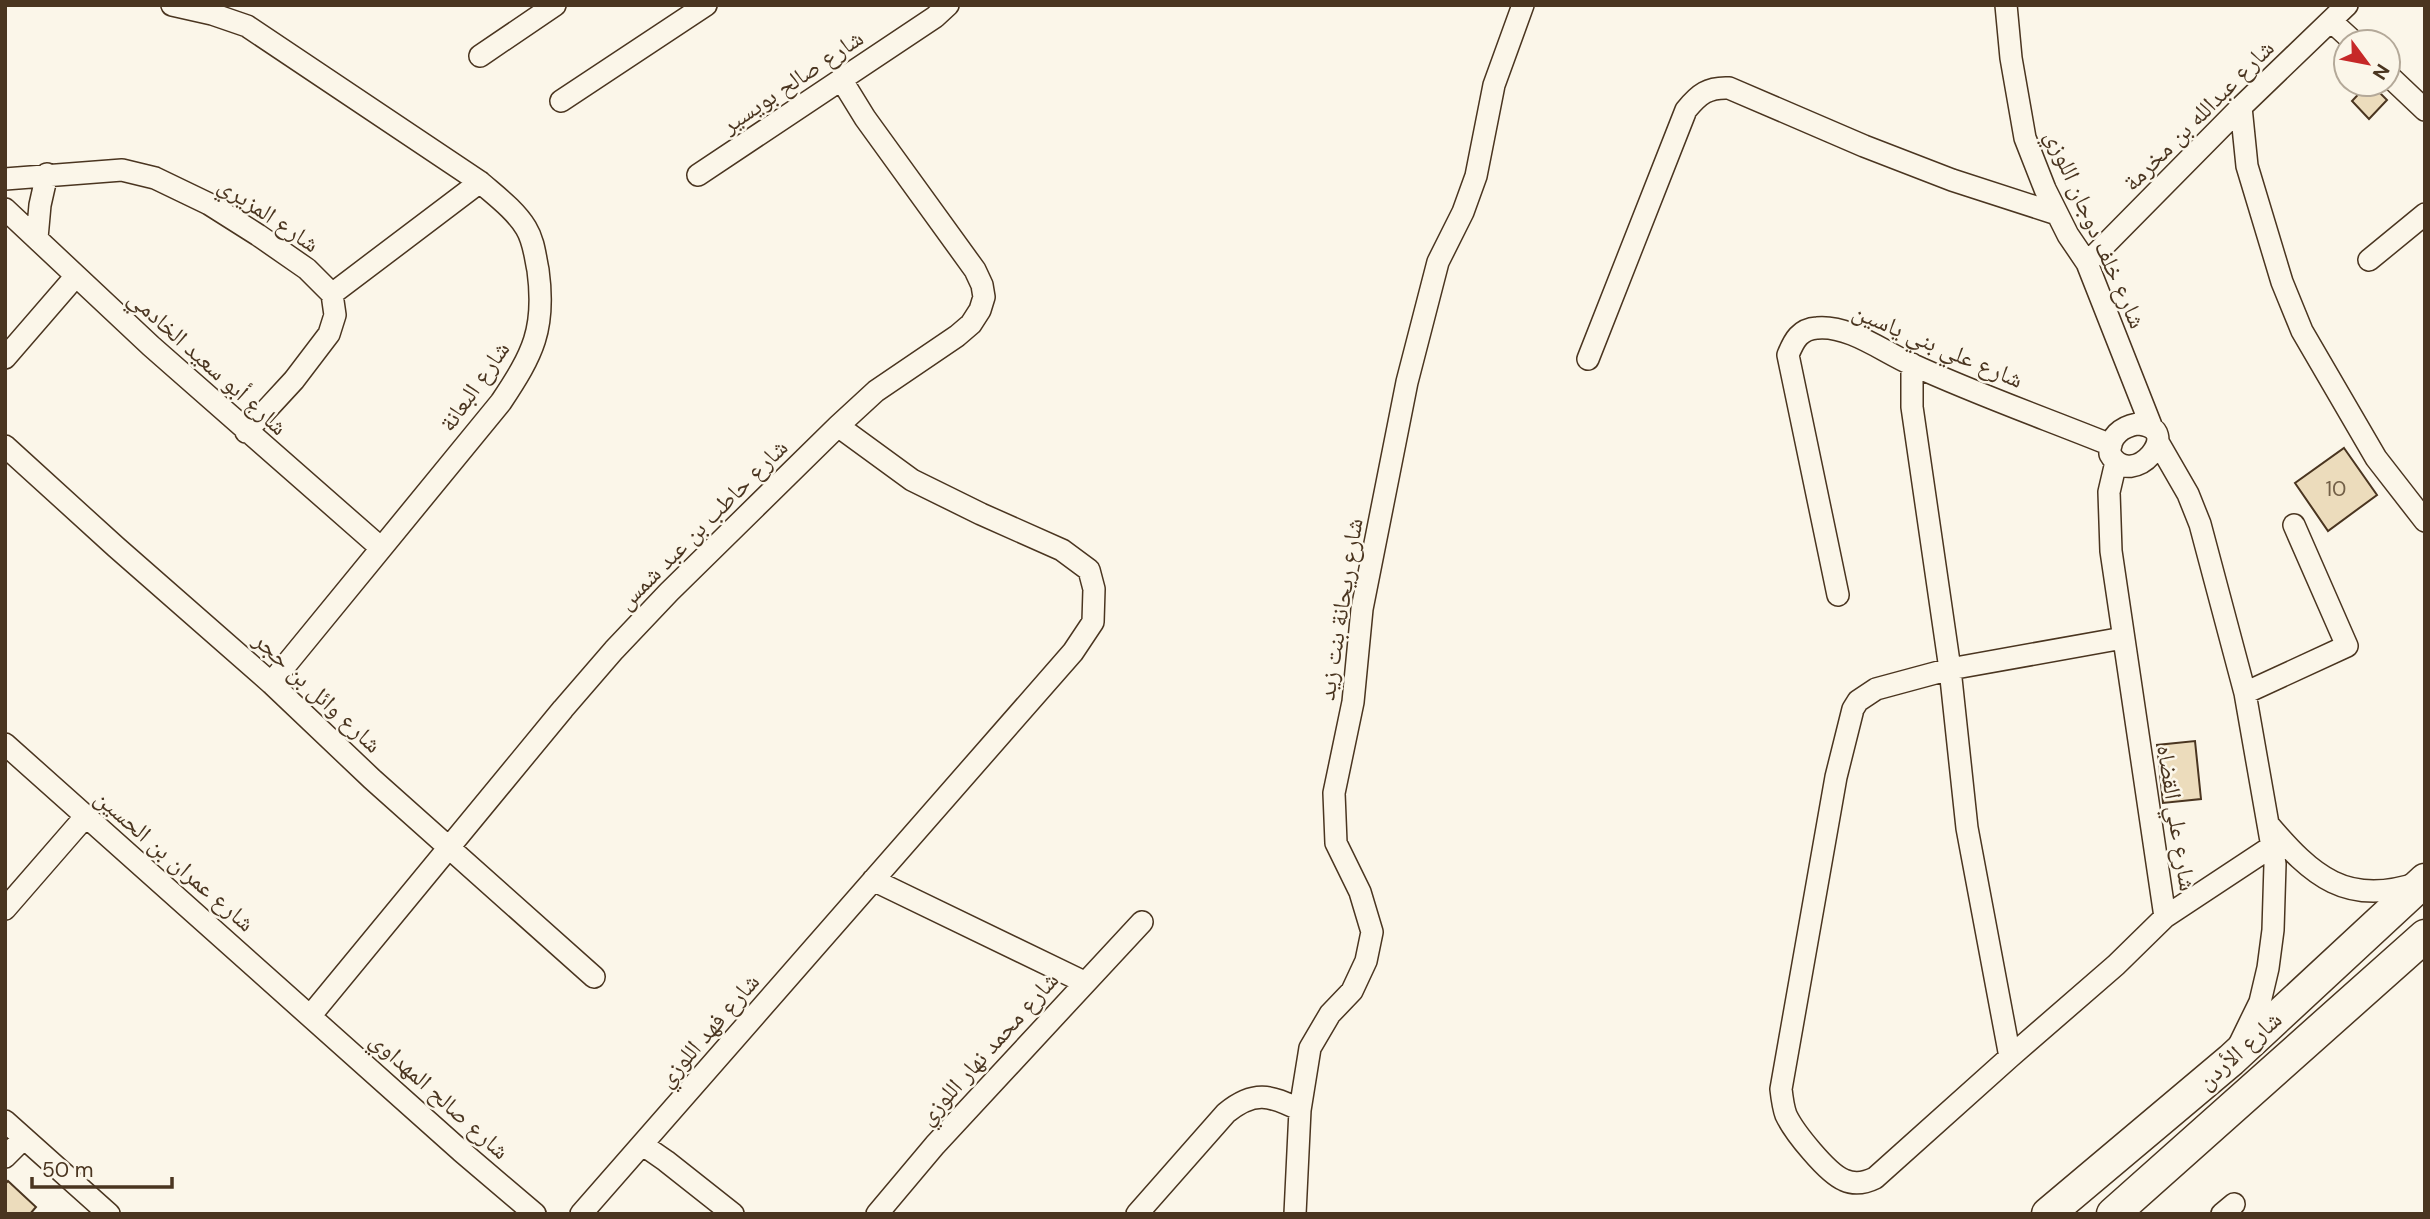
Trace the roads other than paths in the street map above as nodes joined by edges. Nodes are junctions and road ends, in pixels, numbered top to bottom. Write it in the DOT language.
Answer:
graph roads {
  1 [pos="172,5"];
  2 [pos="555,5"];
  3 [pos="706,5"];
  4 [pos="948,5"];
  5 [pos="1523,5"];
  6 [pos="2006,5"];
  7 [pos="2347,5"];
  8 [pos="2332,21"];
  9 [pos="2339,28"];
  10 [pos="480,56"];
  11 [pos="841,79"];
  12 [pos="2402,88"];
  13 [pos="561,101"];
  14 [pos="2241,107"];
  15 [pos="2425,110"];
  16 [pos="47,174"];
  17 [pos="698,175"];
  18 [pos="5,179"];
  19 [pos="480,182"];
  20 [pos="5,209"];
  21 [pos="2057,214"];
  22 [pos="2425,214"];
  23 [pos="37,239"];
  24 [pos="2369,260"];
  25 [pos="2087,263"];
  26 [pos="75,277"];
  27 [pos="332,294"];
  28 [pos="5,358"];
  29 [pos="1588,359"];
  30 [pos="1912,364"];
  31 [pos="838,426"];
  32 [pos="246,432"];
  33 [pos="2155,435"];
  34 [pos="5,446"];
  35 [pos="2113,453"];
  36 [pos="2425,521"];
  37 [pos="2294,525"];
  38 [pos="381,548"];
  39 [pos="1838,595"];
  40 [pos="2123,638"];
  41 [pos="1950,669"];
  42 [pos="271,683"];
  43 [pos="2245,693"];
  44 [pos="5,744"];
  45 [pos="85,817"];
  46 [pos="2276,844"];
  47 [pos="451,847"];
  48 [pos="873,880"];
  49 [pos="2424,881"];
  50 [pos="5,909"];
  51 [pos="2165,917"];
  52 [pos="1142,922"];
  53 [pos="2425,936"];
  54 [pos="594,977"];
  55 [pos="1084,982"];
  56 [pos="311,1015"];
  57 [pos="2010,1057"];
  58 [pos="2231,1060"];
  59 [pos="1300,1110"];
  60 [pos="5,1121"];
  61 [pos="24,1138"];
  62 [pos="643,1145"];
  63 [pos="5,1157"];
  64 [pos="109,1214"];
  65 [pos="535,1214"];
  66 [pos="582,1214"];
  67 [pos="733,1214"];
  68 [pos="877,1214"];
  69 [pos="1137,1214"];
  70 [pos="1295,1214"];
  71 [pos="2048,1214"];
  72 [pos="2113,1214"];
  1 -- 19 [label="street, شارع البعانة"];
  2 -- 10 [label="street"];
  3 -- 13 [label="street"];
  4 -- 11 [label="street, شارع صالح بويسير"];
  5 -- 59 [label="street, شارع ريحانة بنت زيد"];
  6 -- 21 [label="street, شارع خلف دوجان اللوزي"];
  7 -- 8 [label="street, شارع عبدالله بن مخرمة"];
  8 -- 9 [label="street"];
  8 -- 14 [label="street, شارع عبدالله بن مخرمة"];
  11 -- 17 [label="street, شارع صالح بويسير"];
  11 -- 31 [label="street, شارع حاطب بن عبد شمس"];
  12 -- 15 [label="street"];
  14 -- 25 [label="street, شارع عبدالله بن مخرمة"];
  14 -- 36 [label="street"];
  16 -- 18 [label="street, شارع المزيري"];
  16 -- 23 [label="street"];
  16 -- 27 [label="street, شارع المزيري"];
  19 -- 27 [label="street"];
  19 -- 38 [label="street, شارع البعانة"];
  20 -- 23 [label="street, شارع أبو سعيد الخادمي"];
  21 -- 25 [label="street, شارع خلف دوجان اللوزي"];
  21 -- 29 [label="street"];
  22 -- 24 [label="street"];
  23 -- 26 [label="street, شارع أبو سعيد الخادمي"];
  25 -- 33 [label="street, شارع خلف دوجان اللوزي"];
  26 -- 28 [label="street"];
  26 -- 32 [label="street, شارع أبو سعيد الخادمي"];
  27 -- 32 [label="street"];
  30 -- 35 [label="street, شارع علي بني ياسين"];
  30 -- 39 [label="street, شارع علي بني ياسين"];
  30 -- 41 [label="street"];
  31 -- 47 [label="street, شارع حاطب بن عبد شمس"];
  31 -- 48 [label="street, شارع فهد اللوزي"];
  32 -- 38 [label="street, شارع أبو سعيد الخادمي"];
  33 -- 35 [label="street"];
  33 -- 35 [label="street"];
  33 -- 43 [label="street, شارع خلف دوجان اللوزي"];
  34 -- 42 [label="street, شارع وائل بن حجر"];
  35 -- 40 [label="street, شارع علي القضاه"];
  37 -- 43 [label="street"];
  38 -- 42 [label="street, شارع البعانة"];
  40 -- 41 [label="street"];
  40 -- 51 [label="street, شارع علي القضاه"];
  41 -- 57 [label="street"];
  41 -- 57 [label="street, شارع علي القضاه"];
  42 -- 47 [label="street, شارع وائل بن حجر"];
  43 -- 46 [label="street, شارع خلف دوجان اللوزي"];
  44 -- 45 [label="street, شارع عمران بن الحسين"];
  45 -- 50 [label="street"];
  45 -- 56 [label="street, شارع عمران بن الحسين"];
  46 -- 49 [label="street"];
  46 -- 51 [label="street"];
  46 -- 58 [label="street, شارع خلف دوجان اللوزي"];
  47 -- 54 [label="street, شارع وائل بن حجر"];
  47 -- 56 [label="street, شارع حاطب بن عبد شمس"];
  48 -- 55 [label="street"];
  48 -- 62 [label="street, شارع فهد اللوزي"];
  49 -- 58 [label="highway, شارع الأردن"];
  51 -- 57 [label="street, شارع علي القضاه"];
  52 -- 55 [label="street, شارع محمد نهار اللوزي"];
  53 -- 72 [label="highway, شارع الأردن"];
  55 -- 68 [label="street, شارع محمد نهار اللوزي"];
  56 -- 65 [label="street, شارع صالح المهداوي"];
  58 -- 71 [label="highway, شارع الأردن"];
  59 -- 69 [label="street"];
  59 -- 70 [label="street, شارع ريحانة بنت زيد"];
  60 -- 61 [label="street"];
  61 -- 63 [label="street"];
  61 -- 64 [label="street"];
  62 -- 66 [label="street, شارع فهد اللوزي"];
  62 -- 67 [label="street"];
}
